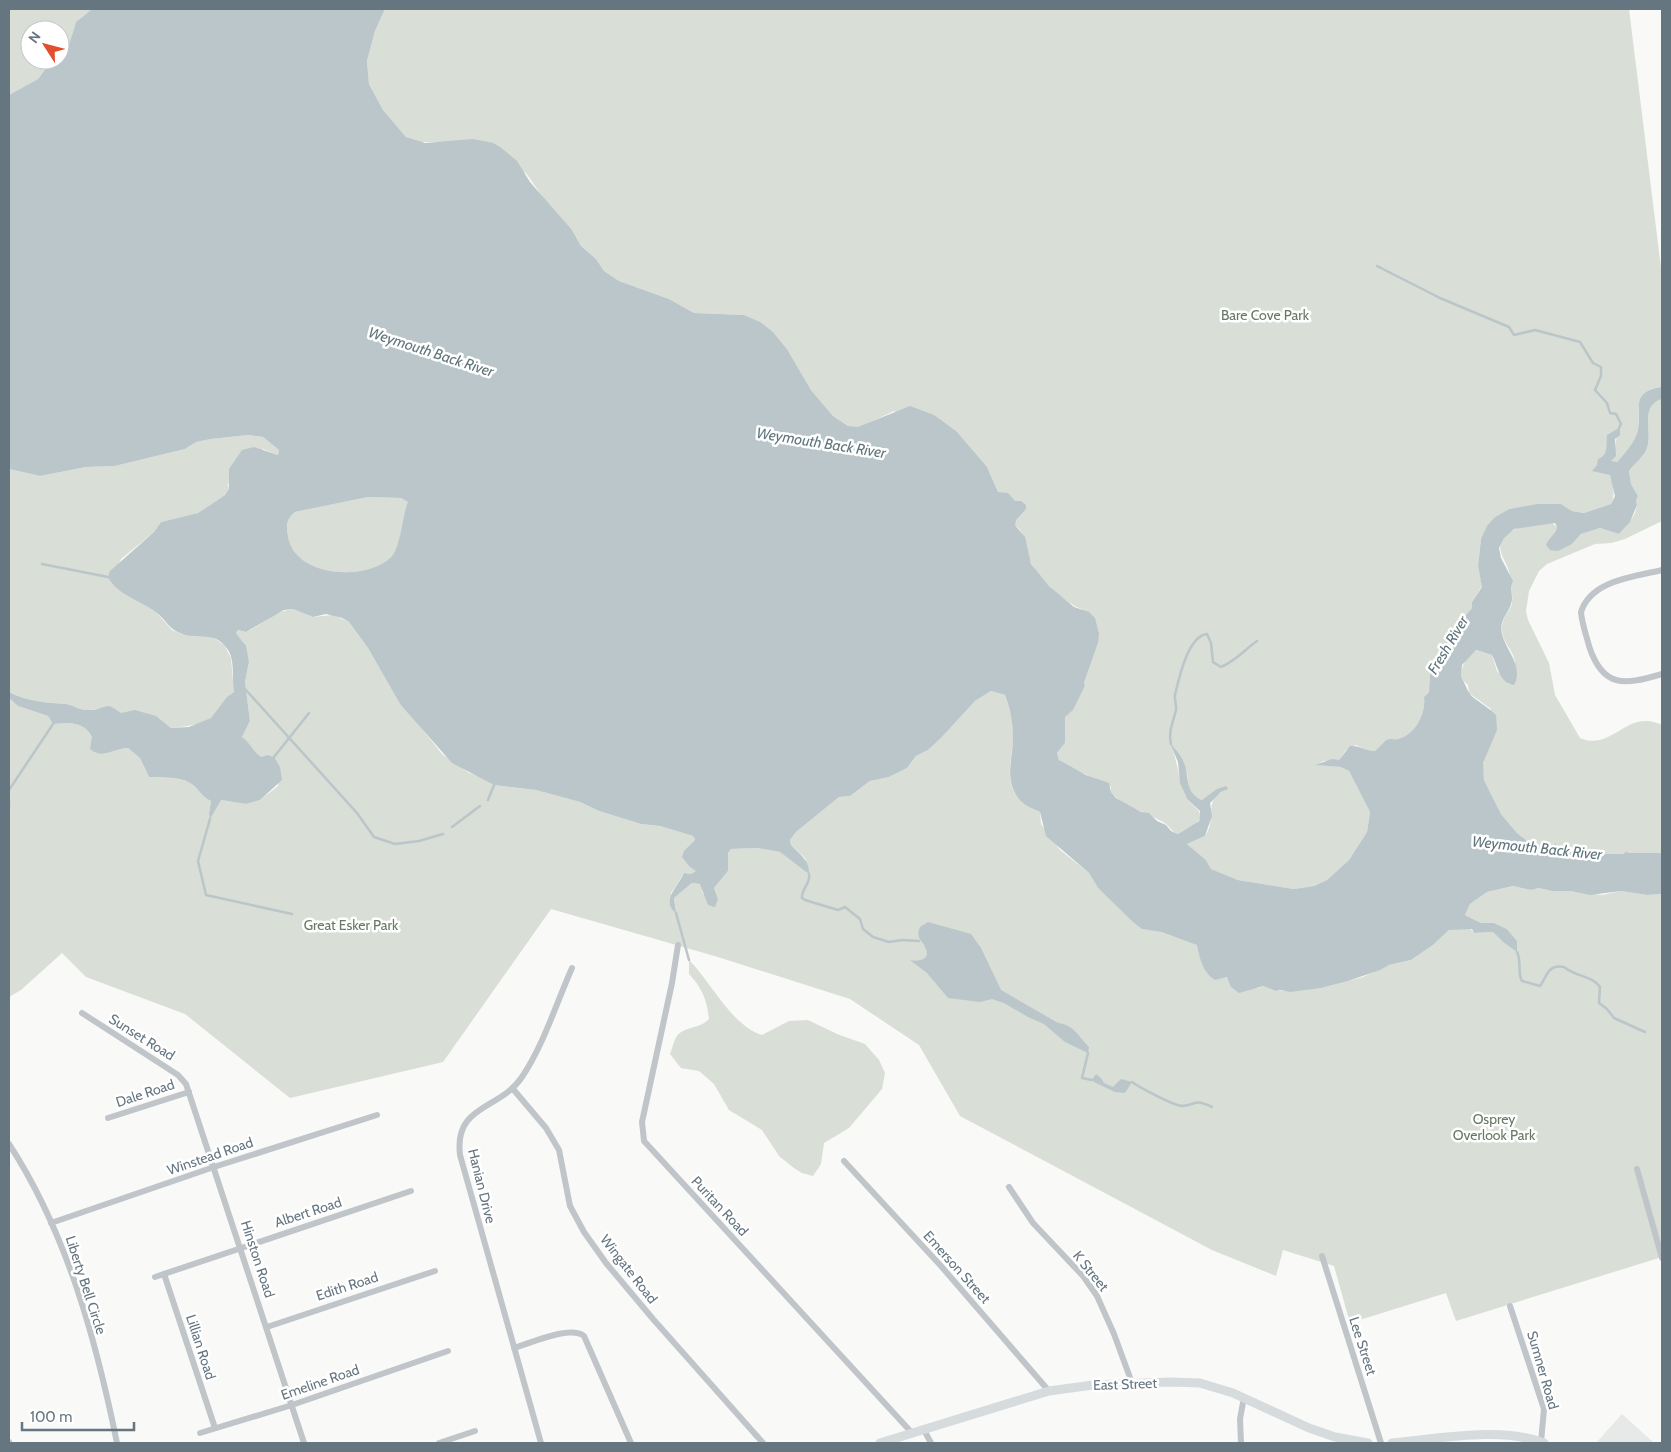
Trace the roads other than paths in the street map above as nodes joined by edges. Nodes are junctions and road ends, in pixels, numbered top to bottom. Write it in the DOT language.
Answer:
graph roads {
  1 [pos="1662,570"];
  2 [pos="1662,674"];
  3 [pos="678,945"];
  4 [pos="572,968"];
  5 [pos="82,1013"];
  6 [pos="186,1084"];
  7 [pos="513,1090"];
  8 [pos="189,1092"];
  9 [pos="377,1115"];
  10 [pos="108,1118"];
  11 [pos="9,1144"];
  12 [pos="844,1161"];
  13 [pos="214,1167"];
  14 [pos="1637,1169"];
  15 [pos="1009,1187"];
  16 [pos="411,1191"];
  17 [pos="51,1223"];
  18 [pos="241,1248"];
  19 [pos="1322,1256"];
  20 [pos="1662,1258"];
  21 [pos="435,1271"];
  22 [pos="164,1274"];
  23 [pos="155,1277"];
  24 [pos="1510,1306"];
  25 [pos="267,1326"];
  26 [pos="514,1348"];
  27 [pos="448,1351"];
  28 [pos="1132,1383"];
  29 [pos="1049,1391"];
  30 [pos="1244,1397"];
  31 [pos="292,1405"];
  32 [pos="215,1428"];
  33 [pos="924,1430"];
  34 [pos="475,1431"];
  35 [pos="200,1433"];
  36 [pos="913,1434"];
  37 [pos="117,1443"];
  38 [pos="304,1443"];
  39 [pos="439,1443"];
  40 [pos="541,1443"];
  41 [pos="631,1443"];
  42 [pos="763,1443"];
  43 [pos="880,1443"];
  44 [pos="931,1443"];
  45 [pos="1242,1443"];
  46 [pos="1368,1443"];
  47 [pos="1381,1443"];
  48 [pos="1392,1443"];
  49 [pos="1543,1443"];
  1 -- 2 [label="street"];
  3 -- 36 [label="street, Puritan Road"];
  4 -- 7 [label="street, Hanian Drive"];
  5 -- 6 [label="street, Sunset Road"];
  6 -- 8 [label="street, Hinston Road"];
  7 -- 26 [label="street, Hanian Drive"];
  7 -- 42 [label="street, Wingate Road"];
  8 -- 10 [label="street, Dale Road"];
  8 -- 13 [label="street, Hinston Road"];
  9 -- 13 [label="street, Winstead Road"];
  11 -- 17 [label="street, Liberty Bell Circle"];
  12 -- 29 [label="street, Emerson Street"];
  13 -- 17 [label="street, Winstead Road"];
  13 -- 18 [label="street, Hinston Road"];
  14 -- 20 [label="street"];
  15 -- 28 [label="street, K Street"];
  16 -- 18 [label="street, Albert Road"];
  17 -- 37 [label="street, Liberty Bell Circle"];
  18 -- 22 [label="street, Albert Road"];
  18 -- 25 [label="street, Hinston Road"];
  19 -- 47 [label="street, Lee Street"];
  21 -- 25 [label="street, Edith Road"];
  22 -- 23 [label="street, Albert Road"];
  22 -- 32 [label="street, Lillian Road"];
  24 -- 49 [label="street, Sumner Road"];
  25 -- 31 [label="street, Hinston Road"];
  26 -- 40 [label="street, Hanian Drive"];
  26 -- 41 [label="street"];
  27 -- 31 [label="street, Emeline Road"];
  28 -- 29 [label="street, East Street"];
  28 -- 30 [label="street, East Street"];
  29 -- 33 [label="street, East Street"];
  30 -- 45 [label="street"];
  30 -- 46 [label="street, East Street"];
  31 -- 32 [label="street, Emeline Road"];
  31 -- 38 [label="street, Hinston Road"];
  32 -- 35 [label="street, Emeline Road"];
  33 -- 36 [label="street, East Street"];
  33 -- 44 [label="street"];
  34 -- 39 [label="street"];
  36 -- 43 [label="street, East Street"];
  48 -- 49 [label="street"];
}
